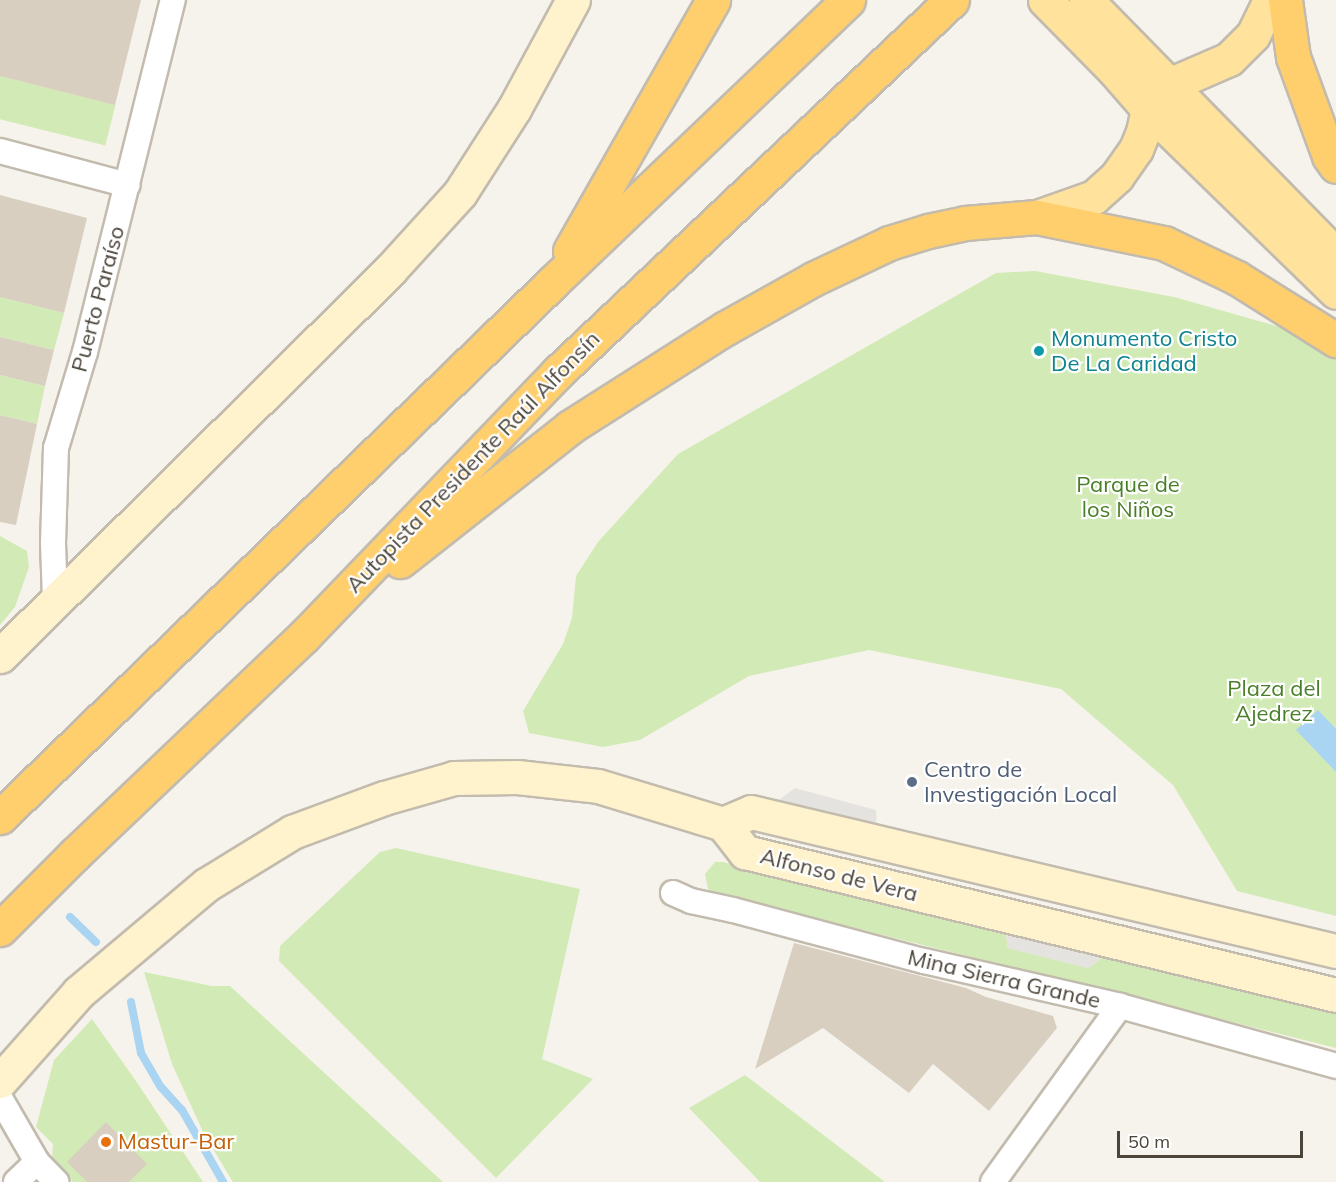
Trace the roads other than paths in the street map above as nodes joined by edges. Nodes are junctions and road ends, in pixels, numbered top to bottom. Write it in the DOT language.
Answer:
graph roads {
  1 [pos="172,0"];
  2 [pos="573,0"];
  3 [pos="713,0"];
  4 [pos="848,0"];
  5 [pos="1045,0"];
  6 [pos="1086,0"];
  7 [pos="1270,0"];
  8 [pos="1285,0"];
  9 [pos="944,9"];
  10 [pos="1123,59"];
  11 [pos="1154,92"];
  12 [pos="0,151"];
  13 [pos="1336,166"];
  14 [pos="128,185"];
  15 [pos="1037,217"];
  16 [pos="1336,255"];
  17 [pos="553,282"];
  18 [pos="1336,292"];
  19 [pos="1336,340"];
  20 [pos="55,600"];
  21 [pos="304,636"];
  22 [pos="0,656"];
  23 [pos="10,807"];
  24 [pos="723,824"];
  25 [pos="673,893"];
  26 [pos="8,921"];
  27 [pos="1336,951"];
  28 [pos="1336,995"];
  29 [pos="1120,1006"];
  30 [pos="1336,1066"];
  31 [pos="0,1081"];
  32 [pos="0,1098"];
  33 [pos="37,1162"];
  34 [pos="16,1182"];
  35 [pos="56,1182"];
  36 [pos="993,1182"];
  1 -- 14 [label="street, Puerto Paraíso"];
  2 -- 20 [label="street"];
  3 -- 17 [label="highway"];
  4 -- 17 [label="highway"];
  5 -- 10 [label="main road"];
  6 -- 10 [label="main road"];
  7 -- 11 [label="main road"];
  8 -- 13 [label="highway"];
  9 -- 21 [label="highway, Autopista Presidente Raúl Alfonsín"];
  10 -- 11 [label="main road"];
  11 -- 15 [label="main road"];
  11 -- 16 [label="main road"];
  11 -- 18 [label="main road"];
  12 -- 14 [label="street"];
  14 -- 20 [label="street, Puerto Paraíso"];
  15 -- 19 [label="highway"];
  15 -- 21 [label="highway"];
  17 -- 23 [label="highway"];
  20 -- 22 [label="street"];
  21 -- 26 [label="highway, Autopista Presidente Raúl Alfonsín"];
  24 -- 27 [label="street, Alfonso de Vera"];
  24 -- 28 [label="street, Alfonso de Vera"];
  24 -- 31 [label="street"];
  25 -- 29 [label="street, Mina Sierra Grande"];
  29 -- 30 [label="street, Mina Sierra Grande"];
  29 -- 36 [label="street"];
  32 -- 33 [label="street"];
  33 -- 34 [label="street"];
  33 -- 35 [label="street"];
}
